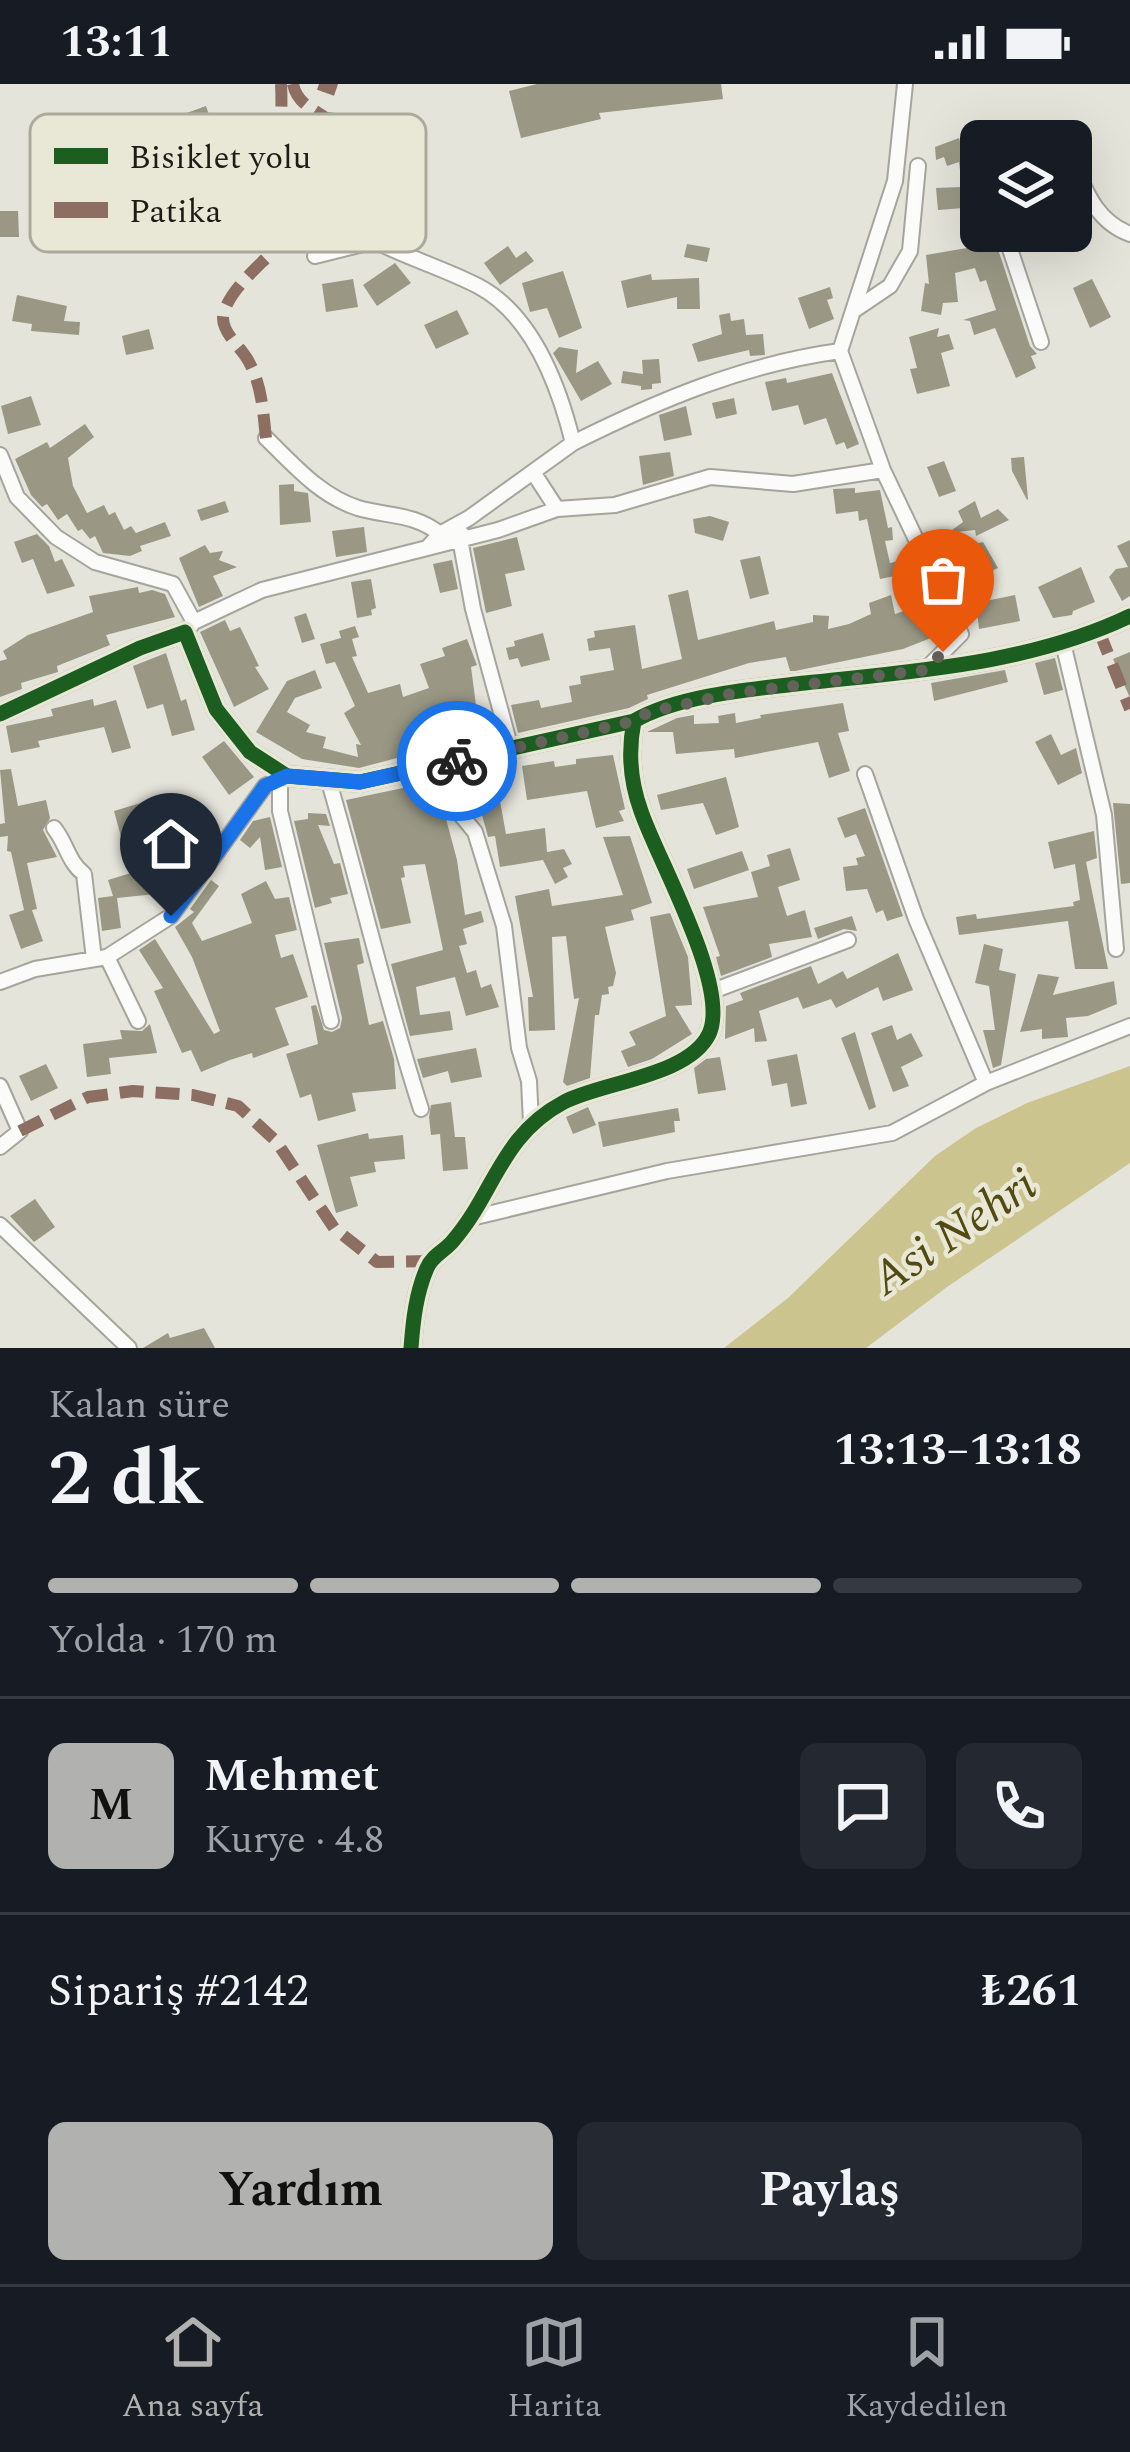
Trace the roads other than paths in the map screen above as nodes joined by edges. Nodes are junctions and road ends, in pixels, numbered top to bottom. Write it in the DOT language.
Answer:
graph roads {
  1 [pos="905,84"];
  2 [pos="918,166"];
  3 [pos="1092,204"];
  4 [pos="1130,234"];
  5 [pos="331,252"];
  6 [pos="400,252"];
  7 [pos="1011,252"];
  8 [pos="315,256"];
  9 [pos="853,311"];
  10 [pos="1041,342"];
  11 [pos="840,351"];
  12 [pos="266,438"];
  13 [pos="573,442"];
  14 [pos="0,455"];
  15 [pos="883,470"];
  16 [pos="533,472"];
  17 [pos="557,509"];
  18 [pos="470,518"];
  19 [pos="440,534"];
  20 [pos="460,539"];
  21 [pos="428,547"];
  22 [pos="1130,616"];
  23 [pos="189,627"];
  24 [pos="1063,643"];
  25 [pos="925,670"];
  26 [pos="0,714"];
  27 [pos="634,721"];
  28 [pos="511,748"];
  29 [pos="442,764"];
  30 [pos="865,774"];
  31 [pos="284,777"];
  32 [pos="329,782"];
  33 [pos="54,828"];
  34 [pos="848,940"];
  35 [pos="1116,949"];
  36 [pos="100,958"];
  37 [pos="0,982"];
  38 [pos="710,992"];
  39 [pos="138,1021"];
  40 [pos="331,1021"];
  41 [pos="1130,1026"];
  42 [pos="986,1083"];
  43 [pos="0,1086"];
  44 [pos="421,1109"];
  45 [pos="530,1123"];
  46 [pos="0,1147"];
  47 [pos="467,1219"];
  48 [pos="0,1225"];
  49 [pos="129,1348"];
  50 [pos="411,1348"];
  1 -- 9 [label="street"];
  2 -- 9 [label="street"];
  3 -- 4 [label="street"];
  5 -- 8 [label="street"];
  6 -- 13 [label="street"];
  7 -- 10 [label="street"];
  9 -- 11 [label="street"];
  11 -- 13 [label="street"];
  11 -- 15 [label="street"];
  12 -- 19 [label="street"];
  13 -- 16 [label="street"];
  14 -- 23 [label="street"];
  15 -- 17 [label="street"];
  15 -- 25 [label="street"];
  16 -- 17 [label="street"];
  16 -- 18 [label="street"];
  17 -- 20 [label="street"];
  18 -- 19 [label="street"];
  18 -- 20 [label="street"];
  19 -- 21 [label="street"];
  20 -- 21 [label="street"];
  20 -- 28 [label="street"];
  21 -- 23 [label="street"];
  22 -- 24 [label="street"];
  23 -- 26 [label="street"];
  23 -- 31 [label="street"];
  24 -- 25 [label="street"];
  24 -- 35 [label="street"];
  25 -- 27 [label="street"];
  27 -- 28 [label="street"];
  27 -- 38 [label="street"];
  28 -- 29 [label="street"];
  29 -- 32 [label="street"];
  29 -- 45 [label="street"];
  30 -- 42 [label="street"];
  31 -- 32 [label="street"];
  31 -- 36 [label="street"];
  31 -- 40 [label="street"];
  32 -- 44 [label="street"];
  33 -- 36 [label="street"];
  34 -- 38 [label="street"];
  36 -- 37 [label="street"];
  36 -- 39 [label="street"];
  38 -- 45 [label="street"];
  41 -- 42 [label="street"];
  42 -- 47 [label="street"];
  43 -- 46 [label="street"];
  45 -- 47 [label="street"];
  47 -- 50 [label="street"];
  48 -- 49 [label="street"];
}
